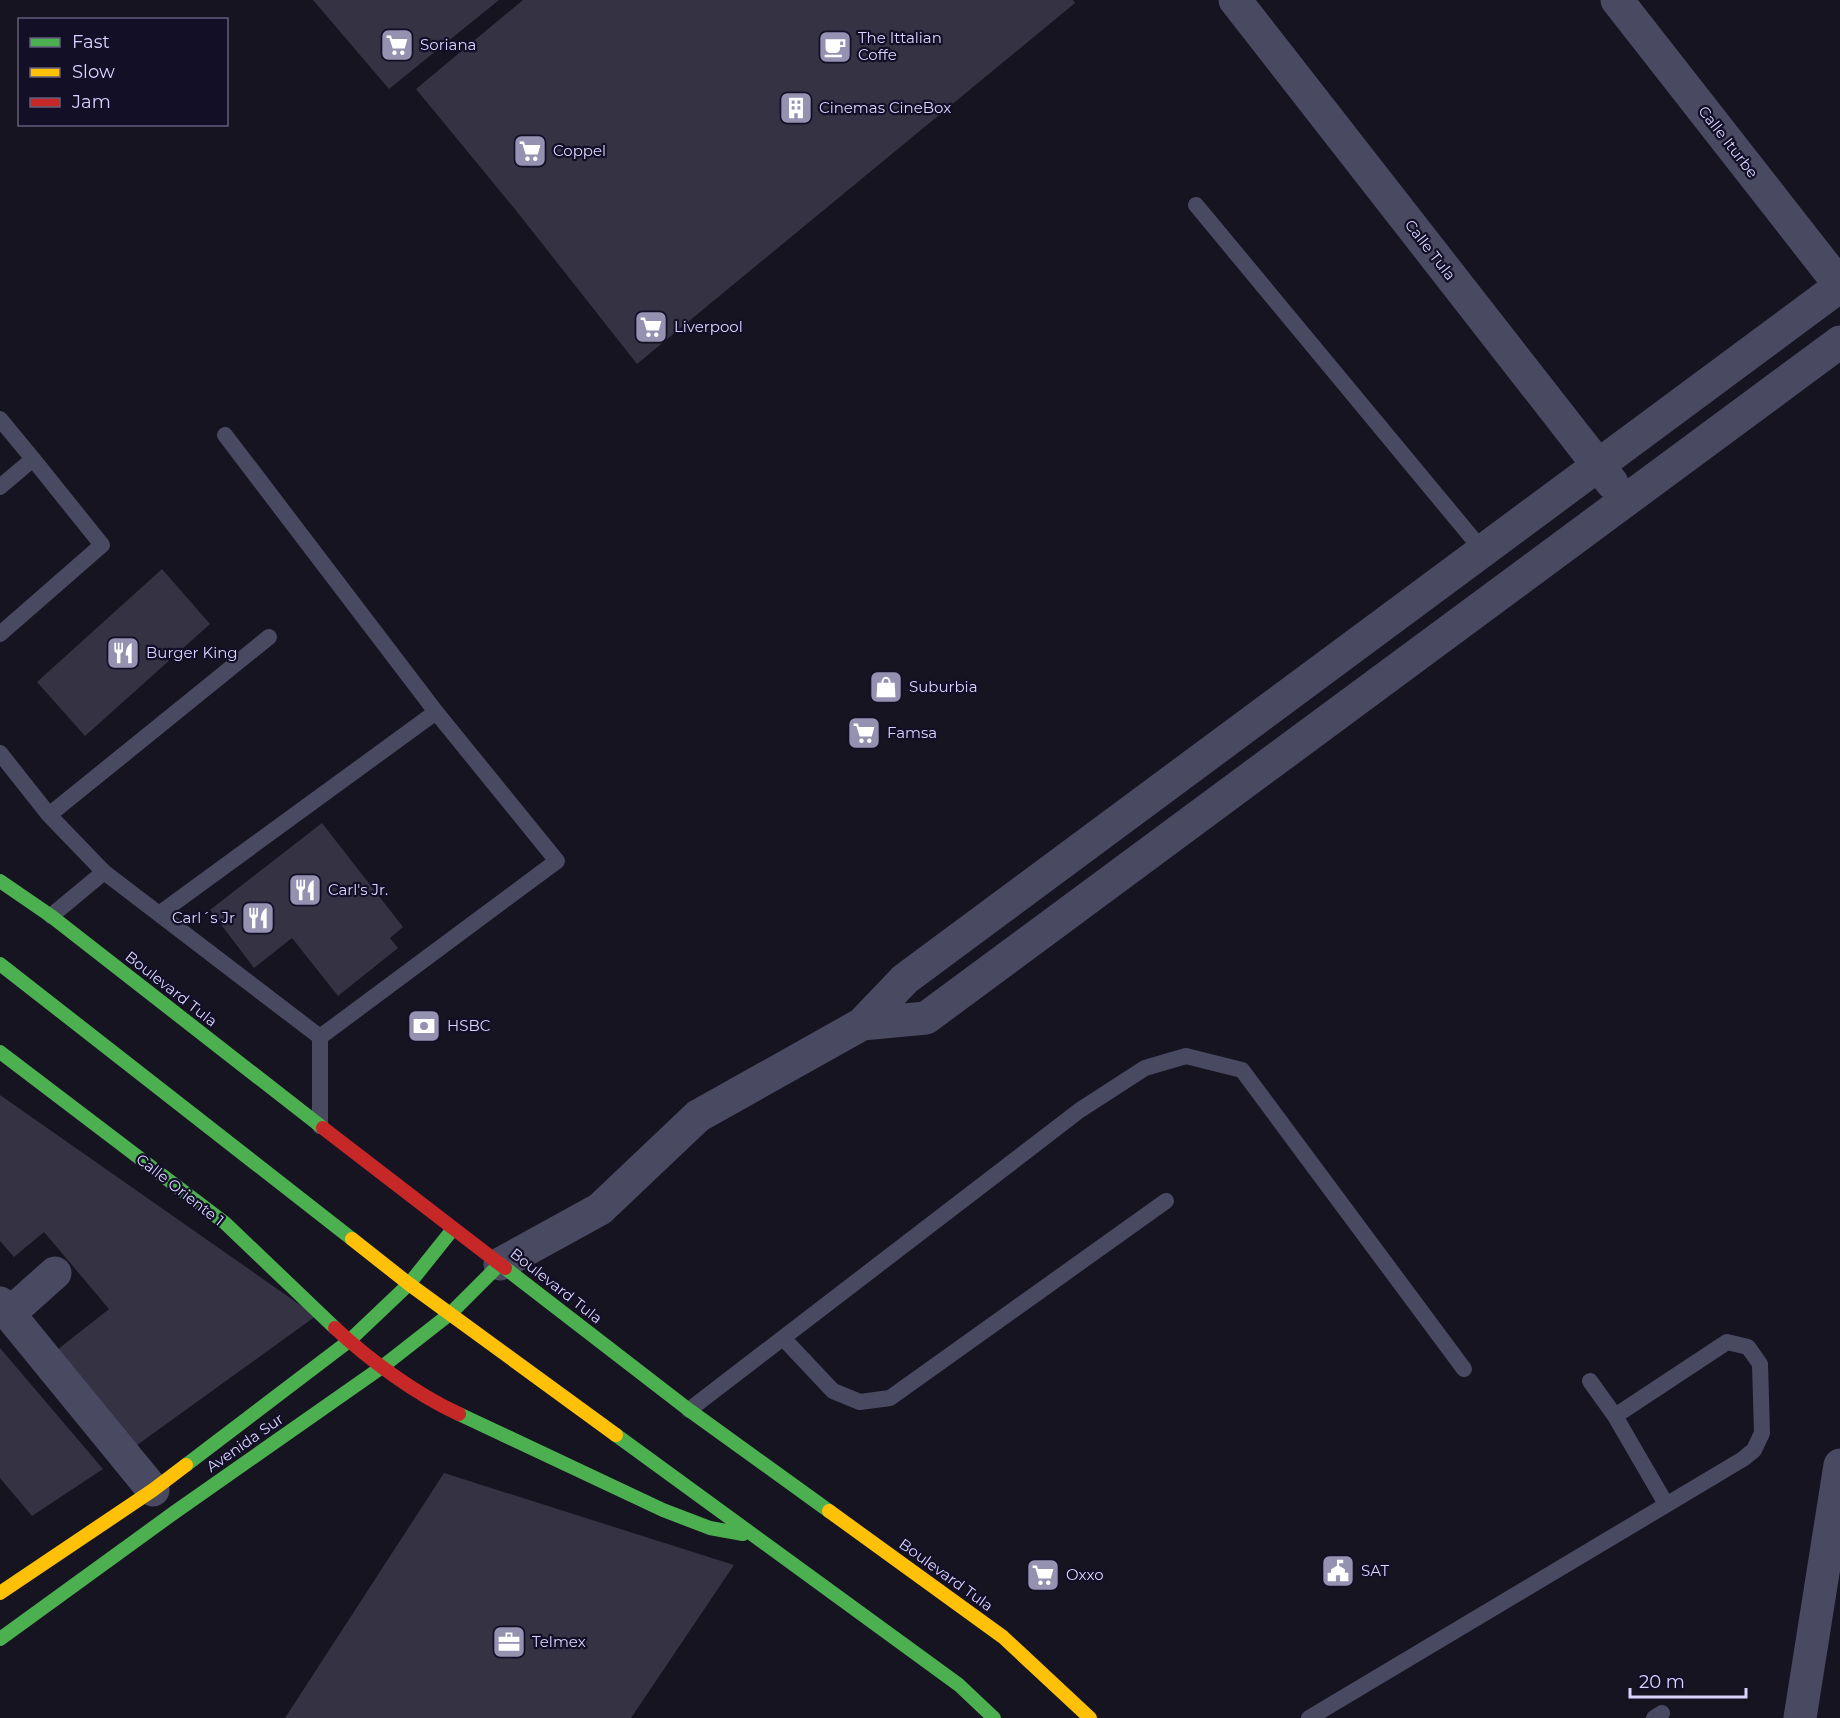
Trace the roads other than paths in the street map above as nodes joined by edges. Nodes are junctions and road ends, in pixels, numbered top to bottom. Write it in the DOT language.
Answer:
graph roads {
  1 [pos="1235,0"];
  2 [pos="1617,0"];
  3 [pos="1196,205"];
  4 [pos="1840,286"];
  5 [pos="1840,342"];
  6 [pos="0,419"];
  7 [pos="225,435"];
  8 [pos="33,459"];
  9 [pos="1598,466"];
  10 [pos="0,487"];
  11 [pos="1626,500"];
  12 [pos="1484,551"];
  13 [pos="0,634"];
  14 [pos="269,637"];
  15 [pos="436,712"];
  16 [pos="0,753"];
  17 [pos="50,815"];
  18 [pos="0,873"];
  19 [pos="104,873"];
  20 [pos="5,884"];
  21 [pos="159,914"];
  22 [pos="51,915"];
  23 [pos="0,964"];
  24 [pos="862,1024"];
  25 [pos="320,1037"];
  26 [pos="0,1052"];
  27 [pos="320,1126"];
  28 [pos="1166,1201"];
  29 [pos="453,1229"];
  30 [pos="500,1264"];
  31 [pos="55,1273"];
  32 [pos="409,1284"];
  33 [pos="5,1309"];
  34 [pos="451,1313"];
  35 [pos="783,1338"];
  36 [pos="349,1341"];
  37 [pos="382,1367"];
  38 [pos="1464,1369"];
  39 [pos="1590,1381"];
  40 [pos="689,1410"];
  41 [pos="1615,1416"];
  42 [pos="1840,1465"];
  43 [pos="153,1490"];
  44 [pos="1666,1504"];
  45 [pos="754,1536"];
  46 [pos="0,1593"];
  47 [pos="0,1639"];
  48 [pos="994,1718"];
  49 [pos="1090,1718"];
  50 [pos="1309,1718"];
  51 [pos="1800,1718"];
  1 -- 9 [label="street, Calle Tula"];
  2 -- 4 [label="street, Calle Iturbe"];
  3 -- 12 [label="lane"];
  4 -- 9 [label="street"];
  5 -- 11 [label="street"];
  6 -- 8 [label="lane"];
  7 -- 15 [label="lane"];
  8 -- 10 [label="lane"];
  8 -- 13 [label="lane"];
  9 -- 11 [label="street, Calle Tula"];
  9 -- 12 [label="street"];
  11 -- 24 [label="street"];
  12 -- 24 [label="street"];
  14 -- 17 [label="lane"];
  15 -- 21 [label="lane"];
  15 -- 25 [label="lane"];
  16 -- 17 [label="lane"];
  17 -- 19 [label="lane"];
  18 -- 20 [label="lane"];
  19 -- 21 [label="lane"];
  19 -- 22 [label="lane"];
  20 -- 22 [label="main road, Boulevard Tula"];
  21 -- 25 [label="lane"];
  22 -- 27 [label="main road, Boulevard Tula"];
  23 -- 32 [label="main road"];
  24 -- 30 [label="street"];
  25 -- 27 [label="lane"];
  26 -- 36 [label="main road, Calle Oriente 1"];
  27 -- 29 [label="main road, Boulevard Tula"];
  28 -- 35 [label="lane"];
  29 -- 30 [label="main road, Boulevard Tula"];
  29 -- 32 [label="main road, Avenida Sur"];
  30 -- 34 [label="main road, Avenida Sur"];
  30 -- 40 [label="main road, Boulevard Tula"];
  31 -- 33 [label="street"];
  32 -- 34 [label="main road"];
  32 -- 36 [label="main road, Avenida Sur"];
  33 -- 43 [label="street"];
  34 -- 37 [label="main road, Avenida Sur"];
  34 -- 45 [label="main road"];
  35 -- 38 [label="lane"];
  35 -- 40 [label="lane"];
  36 -- 37 [label="main road, Calle Oriente 1"];
  36 -- 43 [label="main road, Avenida Sur"];
  37 -- 45 [label="main road, Calle Oriente 1"];
  37 -- 47 [label="main road, Avenida Sur"];
  39 -- 41 [label="lane"];
  40 -- 49 [label="main road, Boulevard Tula"];
  41 -- 44 [label="lane"];
  41 -- 44 [label="lane"];
  42 -- 51 [label="street"];
  43 -- 46 [label="main road, Avenida Sur"];
  44 -- 50 [label="lane"];
  45 -- 48 [label="main road"];
}
